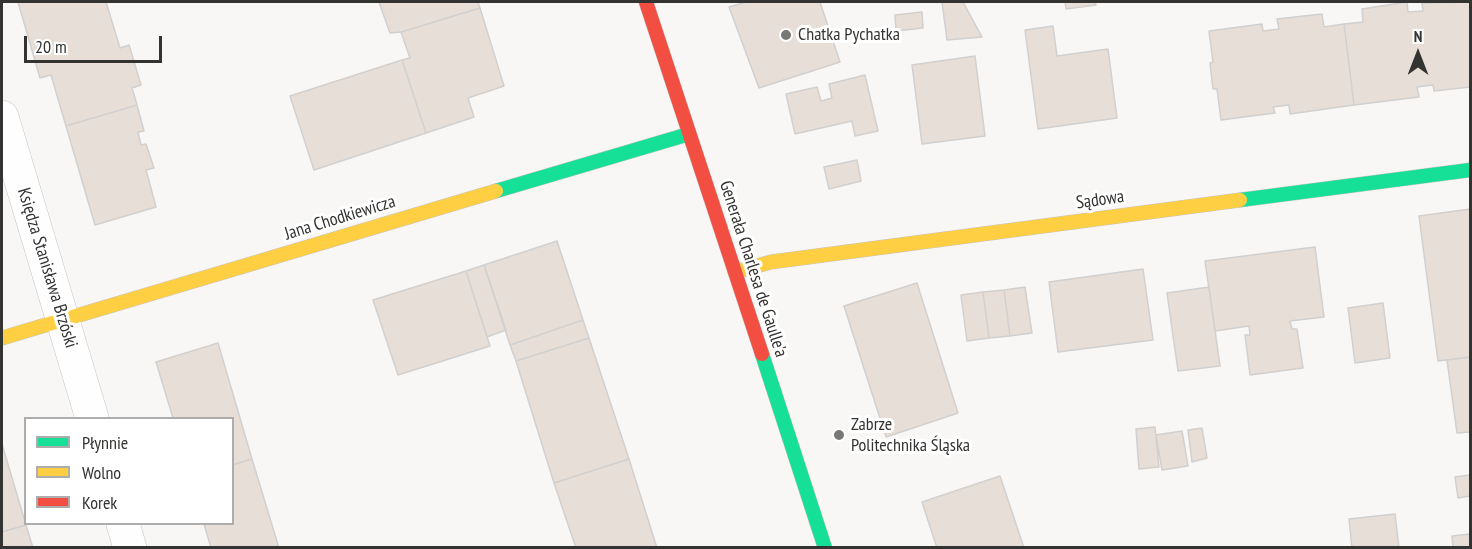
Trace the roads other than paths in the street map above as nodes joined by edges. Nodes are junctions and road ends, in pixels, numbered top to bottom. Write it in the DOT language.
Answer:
graph roads {
  1 [pos="646,2"];
  2 [pos="2,117"];
  3 [pos="689,134"];
  4 [pos="1470,170"];
  5 [pos="735,272"];
  6 [pos="62,320"];
  7 [pos="2,338"];
  8 [pos="92,417"];
  9 [pos="123,525"];
  10 [pos="130,548"];
  11 [pos="825,548"];
  1 -- 3 [label="street, Generała Charlesa de Gaulle'a"];
  2 -- 6 [label="street, Księdza Stanisława Brzóski"];
  3 -- 5 [label="street, Generała Charlesa de Gaulle'a"];
  3 -- 6 [label="street, Jana Chodkiewicza"];
  4 -- 5 [label="street, Sądowa"];
  5 -- 11 [label="street, Generała Charlesa de Gaulle'a"];
  6 -- 7 [label="street, Jana Chodkiewicza"];
  6 -- 8 [label="street, Księdza Stanisława Brzóski"];
  9 -- 10 [label="street"];
}
